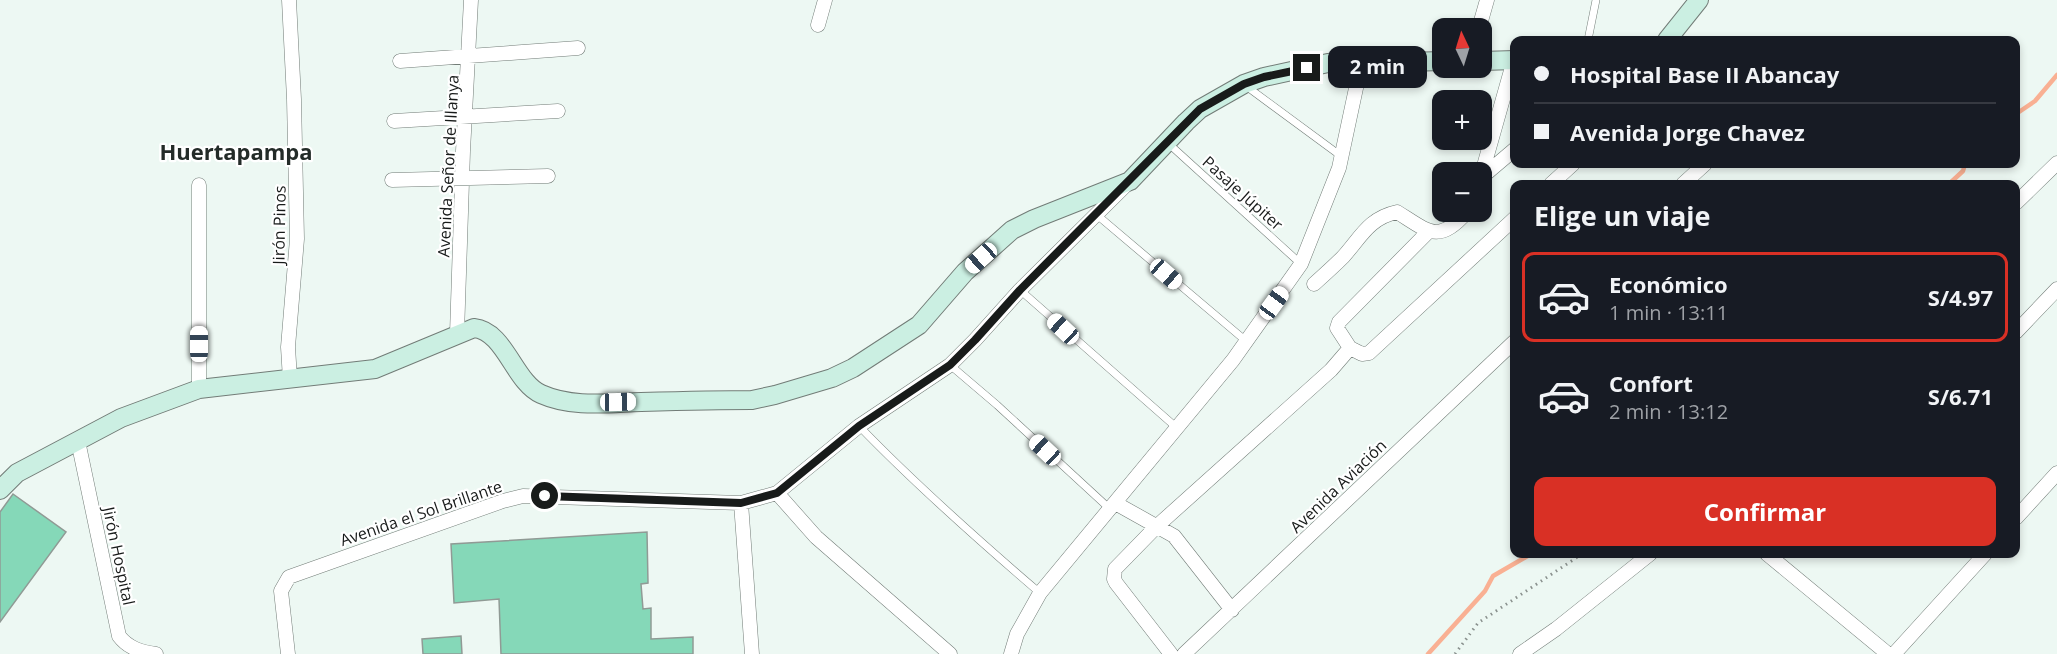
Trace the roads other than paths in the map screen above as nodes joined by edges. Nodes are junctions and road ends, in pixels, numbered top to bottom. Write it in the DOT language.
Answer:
graph roads {
  1 [pos="289,0"];
  2 [pos="471,0"];
  3 [pos="825,0"];
  4 [pos="1487,0"];
  5 [pos="1596,0"];
  6 [pos="1699,0"];
  7 [pos="1482,18"];
  8 [pos="818,25"];
  9 [pos="1589,36"];
  10 [pos="1670,36"];
  11 [pos="578,48"];
  12 [pos="470,56"];
  13 [pos="1362,60"];
  14 [pos="1510,60"];
  15 [pos="400,61"];
  16 [pos="1432,61"];
  17 [pos="1492,61"];
  18 [pos="1510,74"];
  19 [pos="1244,84"];
  20 [pos="558,111"];
  21 [pos="465,118"];
  22 [pos="394,122"];
  23 [pos="1167,142"];
  24 [pos="1510,152"];
  25 [pos="1341,157"];
  26 [pos="1486,162"];
  27 [pos="2057,163"];
  28 [pos="1492,167"];
  29 [pos="1569,168"];
  30 [pos="1701,168"];
  31 [pos="548,176"];
  32 [pos="463,179"];
  33 [pos="392,180"];
  34 [pos="1555,180"];
  35 [pos="1687,180"];
  36 [pos="1130,181"];
  37 [pos="199,185"];
  38 [pos="2020,199"];
  39 [pos="1097,215"];
  40 [pos="1458,222"];
  41 [pos="1510,223"];
  42 [pos="1428,232"];
  43 [pos="1301,264"];
  44 [pos="1314,284"];
  45 [pos="2057,289"];
  46 [pos="1020,290"];
  47 [pos="2020,328"];
  48 [pos="457,334"];
  49 [pos="1246,341"];
  50 [pos="1510,347"];
  51 [pos="1350,348"];
  52 [pos="950,365"];
  53 [pos="290,379"];
  54 [pos="199,389"];
  55 [pos="859,426"];
  56 [pos="1177,428"];
  57 [pos="78,441"];
  58 [pos="2057,473"];
  59 [pos="0,490"];
  60 [pos="777,493"];
  61 [pos="741,503"];
  62 [pos="1113,506"];
  63 [pos="2020,515"];
  64 [pos="1156,527"];
  65 [pos="1645,558"];
  66 [pos="1772,558"];
  67 [pos="1980,558"];
  68 [pos="1040,593"];
  69 [pos="1232,610"];
  70 [pos="156,654"];
  71 [pos="288,654"];
  72 [pos="753,654"];
  73 [pos="950,654"];
  74 [pos="1011,654"];
  75 [pos="1171,654"];
  76 [pos="1184,654"];
  77 [pos="1520,654"];
  78 [pos="1888,654"];
  79 [pos="1894,654"];
  1 -- 53 [label="street, Jirón Pinos"];
  2 -- 12 [label="street, Avenida Señor de Illanya"];
  3 -- 8 [label="street"];
  4 -- 7 [label="street"];
  5 -- 9 [label="lane"];
  6 -- 10 [label="street"];
  11 -- 12 [label="street"];
  12 -- 15 [label="street"];
  12 -- 21 [label="street, Avenida Señor de Illanya"];
  13 -- 16 [label="street"];
  13 -- 19 [label="street"];
  13 -- 25 [label="street"];
  14 -- 17 [label="street"];
  18 -- 26 [label="street"];
  19 -- 23 [label="street"];
  19 -- 25 [label="lane"];
  20 -- 21 [label="street"];
  21 -- 22 [label="street"];
  21 -- 32 [label="street, Avenida Señor de Illanya"];
  23 -- 36 [label="street"];
  23 -- 43 [label="lane, Pasaje Júpiter"];
  24 -- 28 [label="street"];
  25 -- 43 [label="street"];
  27 -- 38 [label="street"];
  29 -- 34 [label="street"];
  30 -- 35 [label="street"];
  31 -- 32 [label="street"];
  32 -- 33 [label="street"];
  32 -- 48 [label="street, Avenida Señor de Illanya"];
  36 -- 39 [label="street, Avenida el Sol Brillante"];
  36 -- 48 [label="street"];
  37 -- 54 [label="street"];
  39 -- 46 [label="street, Avenida el Sol Brillante"];
  39 -- 49 [label="lane"];
  40 -- 42 [label="street"];
  41 -- 51 [label="street"];
  42 -- 44 [label="street"];
  42 -- 51 [label="street"];
  43 -- 49 [label="street"];
  45 -- 47 [label="street"];
  46 -- 52 [label="street, Avenida el Sol Brillante"];
  46 -- 56 [label="lane"];
  48 -- 53 [label="street"];
  49 -- 56 [label="street"];
  50 -- 69 [label="street, Avenida Aviación"];
  51 -- 64 [label="street"];
  52 -- 55 [label="street, Avenida el Sol Brillante"];
  52 -- 62 [label="lane"];
  53 -- 54 [label="street"];
  54 -- 57 [label="street"];
  55 -- 60 [label="street, Avenida el Sol Brillante"];
  55 -- 68 [label="lane"];
  56 -- 62 [label="street"];
  57 -- 59 [label="street"];
  57 -- 70 [label="street, Jirón Hospital"];
  58 -- 63 [label="street"];
  60 -- 61 [label="street, Avenida el Sol Brillante"];
  60 -- 73 [label="street"];
  61 -- 71 [label="street, Avenida el Sol Brillante"];
  61 -- 72 [label="street"];
  62 -- 64 [label="street"];
  62 -- 68 [label="street"];
  64 -- 69 [label="street"];
  64 -- 75 [label="street"];
  65 -- 77 [label="street"];
  66 -- 78 [label="street"];
  67 -- 79 [label="street"];
  68 -- 74 [label="street"];
  69 -- 76 [label="street, Avenida Aviación"];
}
